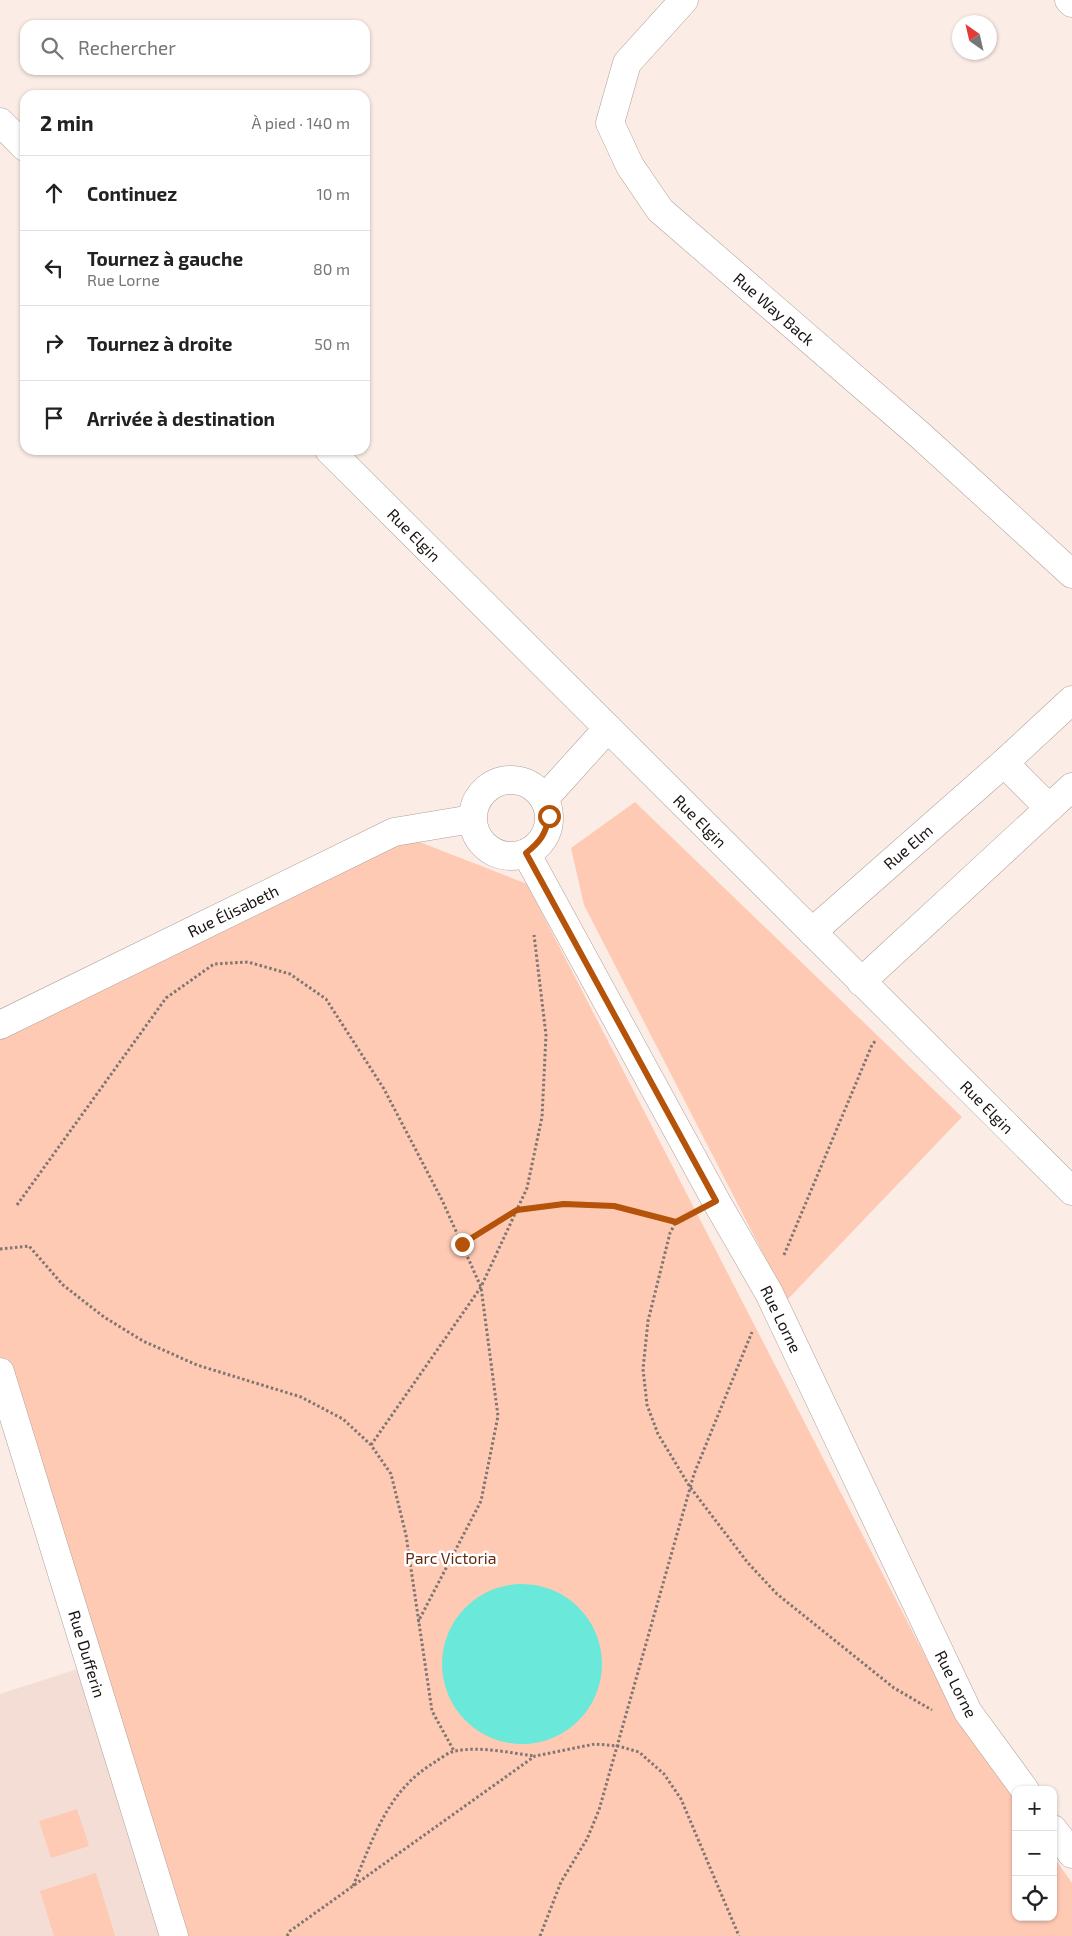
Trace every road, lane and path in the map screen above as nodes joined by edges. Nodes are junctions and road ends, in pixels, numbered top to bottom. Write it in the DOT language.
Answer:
graph roads {
  1 [pos="684,0"];
  2 [pos="1069,0"];
  3 [pos="1072,3"];
  4 [pos="0,122"];
  5 [pos="20,142"];
  6 [pos="334,455"];
  7 [pos="1072,574"];
  8 [pos="1072,700"];
  9 [pos="608,728"];
  10 [pos="1004,763"];
  11 [pos="1072,787"];
  12 [pos="544,799"];
  13 [pos="1049,808"];
  14 [pos="472,819"];
  15 [pos="526,853"];
  16 [pos="533,931"];
  17 [pos="812,932"];
  18 [pos="862,982"];
  19 [pos="899,1019"];
  20 [pos="0,1026"];
  21 [pos="1072,1192"];
  22 [pos="716,1201"];
  23 [pos="17,1205"];
  24 [pos="517,1210"];
  25 [pos="676,1222"];
  26 [pos="462,1244"];
  27 [pos="0,1249"];
  28 [pos="481,1287"];
  29 [pos="769,1293"];
  30 [pos="0,1372"];
  31 [pos="371,1445"];
  32 [pos="690,1487"];
  33 [pos="418,1622"];
  34 [pos="968,1712"];
  35 [pos="618,1746"];
  36 [pos="454,1751"];
  37 [pos="535,1756"];
  38 [pos="1022,1786"];
  39 [pos="1055,1831"];
  40 [pos="1072,1854"];
  41 [pos="353,1886"];
  42 [pos="174,1936"];
  43 [pos="287,1936"];
  44 [pos="540,1936"];
  45 [pos="739,1936"];
  1 -- 7 [label="street, Rue Way Back"];
  2 -- 3 [label="street"];
  4 -- 5 [label="street"];
  6 -- 9 [label="street, Rue Elgin"];
  8 -- 10 [label="street, Rue Elm"];
  9 -- 12 [label="street"];
  9 -- 17 [label="street, Rue Elgin"];
  10 -- 13 [label="street"];
  10 -- 17 [label="street, Rue Elm"];
  11 -- 13 [label="street"];
  12 -- 14 [label="street"];
  12 -- 15 [label="street"];
  13 -- 18 [label="street"];
  14 -- 15 [label="street"];
  14 -- 20 [label="street, Rue Élisabeth"];
  15 -- 22 [label="street, Rue Lorne"];
  16 -- 24 [label="path"];
  17 -- 18 [label="street, Rue Elgin"];
  18 -- 19 [label="street, Rue Elgin"];
  19 -- 21 [label="street, Rue Elgin"];
  19 -- 29 [label="path"];
  22 -- 25 [label="path"];
  22 -- 29 [label="street, Rue Lorne"];
  23 -- 26 [label="path"];
  24 -- 25 [label="path"];
  24 -- 26 [label="path"];
  24 -- 28 [label="path"];
  25 -- 32 [label="path"];
  26 -- 28 [label="path"];
  27 -- 31 [label="path"];
  28 -- 31 [label="path"];
  28 -- 33 [label="path"];
  29 -- 32 [label="path"];
  29 -- 34 [label="street, Rue Lorne"];
  30 -- 42 [label="street, Rue Dufferin"];
  31 -- 33 [label="path"];
  32 -- 34 [label="path"];
  32 -- 35 [label="path"];
  33 -- 36 [label="path"];
  34 -- 38 [label="street, Rue Lorne"];
  35 -- 37 [label="path"];
  35 -- 44 [label="path"];
  35 -- 45 [label="path"];
  36 -- 37 [label="path"];
  36 -- 41 [label="path"];
  37 -- 41 [label="path"];
  39 -- 40 [label="street"];
  41 -- 43 [label="path"];
}
